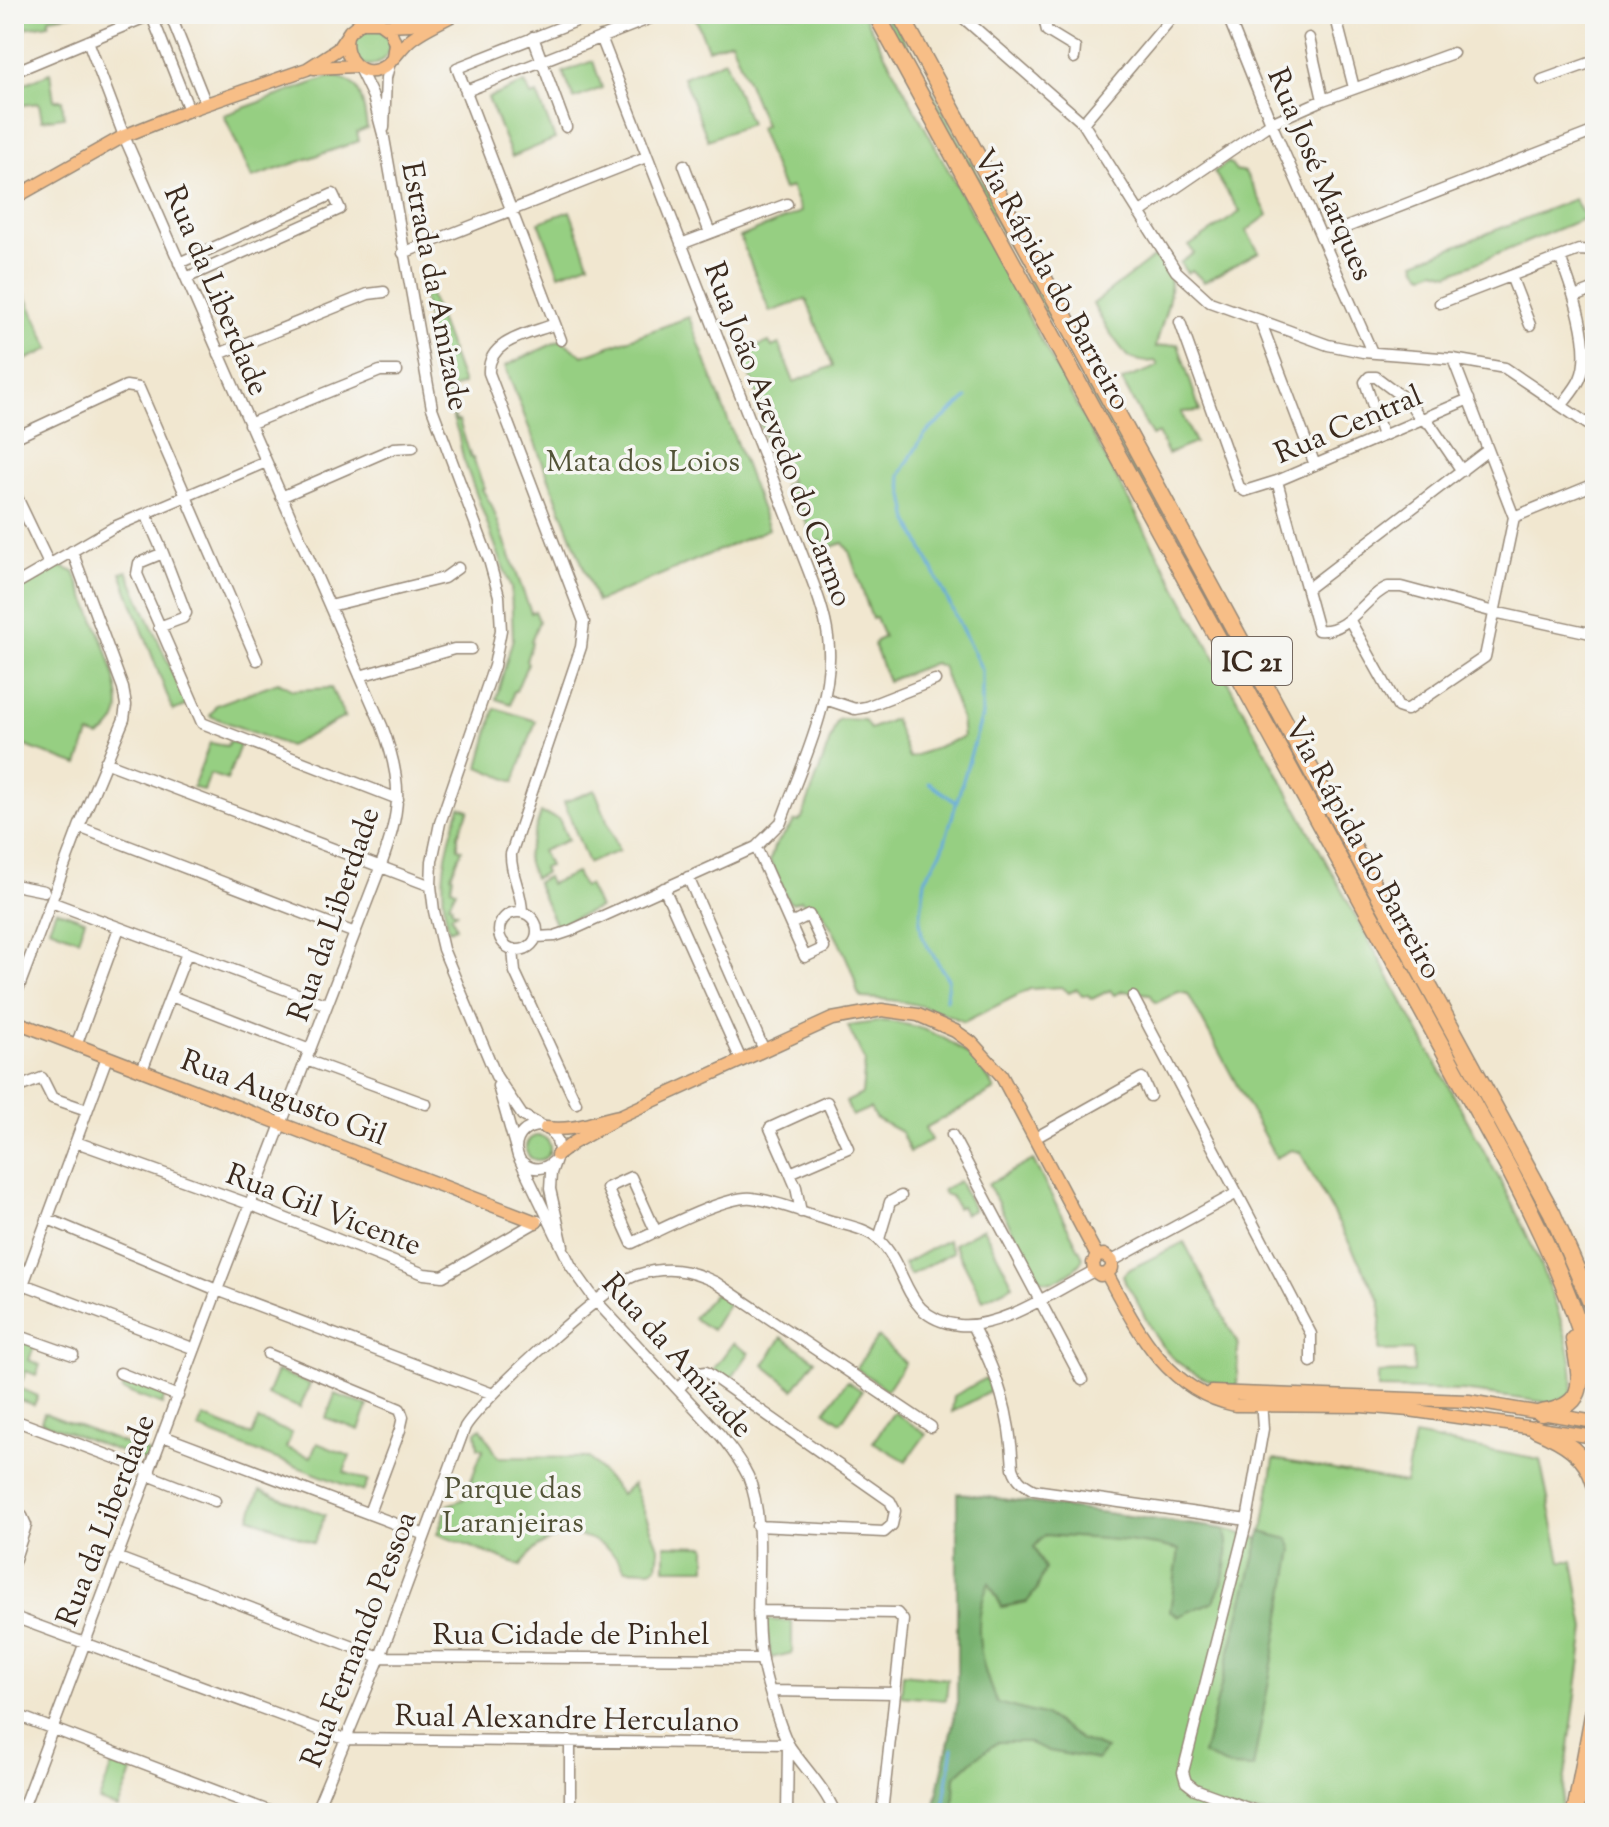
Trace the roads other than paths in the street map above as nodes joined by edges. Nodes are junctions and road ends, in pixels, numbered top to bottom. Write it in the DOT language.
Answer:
graph roads {
  1 [pos="152,14"];
  2 [pos="170,14"];
  3 [pos="454,14"];
  4 [pos="594,14"];
  5 [pos="661,14"];
  6 [pos="876,14"];
  7 [pos="900,14"];
  8 [pos="959,14"];
  9 [pos="1043,14"];
  10 [pos="1175,14"];
  11 [pos="1227,14"];
  12 [pos="1335,14"];
  13 [pos="379,21"];
  14 [pos="352,26"];
  15 [pos="533,37"];
  16 [pos="601,37"];
  17 [pos="1309,38"];
  18 [pos="88,41"];
  19 [pos="1453,53"];
  20 [pos="1074,58"];
  21 [pos="391,59"];
  22 [pos="542,61"];
  23 [pos="1595,61"];
  24 [pos="358,67"];
  25 [pos="307,69"];
  26 [pos="14,72"];
  27 [pos="1542,80"];
  28 [pos="1354,88"];
  29 [pos="466,91"];
  30 [pos="1323,100"];
  31 [pos="206,104"];
  32 [pos="189,110"];
  33 [pos="1083,123"];
  34 [pos="1271,123"];
  35 [pos="566,127"];
  36 [pos="1595,131"];
  37 [pos="124,136"];
  38 [pos="384,138"];
  39 [pos="646,157"];
  40 [pos="684,165"];
  41 [pos="14,198"];
  42 [pos="787,204"];
  43 [pos="511,210"];
  44 [pos="1139,213"];
  45 [pos="710,233"];
  46 [pos="1321,237"];
  47 [pos="681,244"];
  48 [pos="1595,251"];
  49 [pos="403,253"];
  50 [pos="1560,257"];
  51 [pos="179,263"];
  52 [pos="1511,276"];
  53 [pos="186,278"];
  54 [pos="1595,289"];
  55 [pos="384,292"];
  56 [pos="1575,297"];
  57 [pos="1440,303"];
  58 [pos="1260,320"];
  59 [pos="1180,322"];
  60 [pos="555,324"];
  61 [pos="1530,325"];
  62 [pos="561,340"];
  63 [pos="1372,352"];
  64 [pos="219,354"];
  65 [pos="1453,359"];
  66 [pos="397,371"];
  67 [pos="1469,399"];
  68 [pos="1562,405"];
  69 [pos="1421,419"];
  70 [pos="249,424"];
  71 [pos="1595,429"];
  72 [pos="1383,436"];
  73 [pos="14,438"];
  74 [pos="413,447"];
  75 [pos="1488,450"];
  76 [pos="266,462"];
  77 [pos="1315,465"];
  78 [pos="1462,471"];
  79 [pos="1277,481"];
  80 [pos="1595,484"];
  81 [pos="14,491"];
  82 [pos="187,496"];
  83 [pos="281,497"];
  84 [pos="146,514"];
  85 [pos="1514,517"];
  86 [pos="72,551"];
  87 [pos="163,553"];
  88 [pos="49,564"];
  89 [pos="458,568"];
  90 [pos="14,585"];
  91 [pos="1307,589"];
  92 [pos="330,606"];
  93 [pos="1494,612"];
  94 [pos="1349,619"];
  95 [pos="159,627"];
  96 [pos="1595,634"];
  97 [pos="471,649"];
  98 [pos="257,660"];
  99 [pos="360,676"];
  100 [pos="935,680"];
  101 [pos="825,699"];
  102 [pos="105,762"];
  103 [pos="398,799"];
  104 [pos="79,827"];
  105 [pos="756,847"];
  106 [pos="380,868"];
  107 [pos="688,877"];
  108 [pos="14,885"];
  109 [pos="431,886"];
  110 [pos="664,888"];
  111 [pos="44,891"];
  112 [pos="51,902"];
  113 [pos="522,912"];
  114 [pos="791,924"];
  115 [pos="119,928"];
  116 [pos="355,933"];
  117 [pos="536,937"];
  118 [pos="443,949"];
  119 [pos="513,949"];
  120 [pos="187,953"];
  121 [pos="171,996"];
  122 [pos="1133,997"];
  123 [pos="14,1000"];
  124 [pos="327,1005"];
  125 [pos="14,1021"];
  126 [pos="76,1046"];
  127 [pos="764,1050"];
  128 [pos="308,1055"];
  129 [pos="107,1057"];
  130 [pos="741,1060"];
  131 [pos="142,1070"];
  132 [pos="496,1076"];
  133 [pos="14,1089"];
  134 [pos="1150,1096"];
  135 [pos="576,1103"];
  136 [pos="426,1104"];
  137 [pos="87,1110"];
  138 [pos="620,1116"];
  139 [pos="282,1123"];
  140 [pos="544,1127"];
  141 [pos="952,1135"];
  142 [pos="1035,1138"];
  143 [pos="76,1142"];
  144 [pos="519,1156"];
  145 [pos="556,1157"];
  146 [pos="790,1173"];
  147 [pos="1237,1193"];
  148 [pos="901,1196"];
  149 [pos="249,1204"];
  150 [pos="801,1212"];
  151 [pos="48,1219"];
  152 [pos="541,1219"];
  153 [pos="656,1232"];
  154 [pos="879,1239"];
  155 [pos="563,1246"];
  156 [pos="1097,1256"];
  157 [pos="1112,1261"];
  158 [pos="1100,1272"];
  159 [pos="23,1284"];
  160 [pos="217,1290"];
  161 [pos="1040,1298"];
  162 [pos="596,1301"];
  163 [pos="1572,1302"];
  164 [pos="14,1309"];
  165 [pos="1595,1312"];
  166 [pos="972,1325"];
  167 [pos="14,1334"];
  168 [pos="195,1349"];
  169 [pos="268,1354"];
  170 [pos="73,1355"];
  171 [pos="1311,1362"];
  172 [pos="120,1373"];
  173 [pos="1082,1380"];
  174 [pos="1595,1382"];
  175 [pos="678,1389"];
  176 [pos="493,1394"];
  177 [pos="178,1396"];
  178 [pos="1261,1400"];
  179 [pos="14,1420"];
  180 [pos="1538,1421"];
  181 [pos="1595,1422"];
  182 [pos="931,1427"];
  183 [pos="163,1436"];
  184 [pos="1595,1437"];
  185 [pos="149,1473"];
  186 [pos="1595,1484"];
  187 [pos="215,1501"];
  188 [pos="14,1513"];
  189 [pos="369,1513"];
  190 [pos="1247,1520"];
  191 [pos="757,1526"];
  192 [pos="425,1535"];
  193 [pos="116,1557"];
  194 [pos="14,1562"];
  195 [pos="758,1611"];
  196 [pos="14,1617"];
  197 [pos="83,1643"];
  198 [pos="380,1657"];
  199 [pos="762,1659"];
  200 [pos="771,1691"];
  201 [pos="895,1693"];
  202 [pos="1595,1704"];
  203 [pos="14,1714"];
  204 [pos="52,1728"];
  205 [pos="345,1739"];
  206 [pos="570,1741"];
  207 [pos="788,1744"];
  208 [pos="22,1811"];
  209 [pos="274,1813"];
  210 [pos="315,1813"];
  211 [pos="570,1813"];
  212 [pos="787,1813"];
  213 [pos="835,1813"];
  214 [pos="882,1813"];
  215 [pos="1261,1813"];
  216 [pos="1575,1813"];
  1 -- 18 [label="street"];
  1 -- 32 [label="street"];
  2 -- 31 [label="street"];
  3 -- 13 [label="main road"];
  3 -- 21 [label="main road"];
  4 -- 15 [label="street"];
  5 -- 16 [label="street"];
  6 -- 163 [label="highway, Via Rápida do Barreiro / IC 21"];
  7 -- 165 [label="highway, Via Rápida do Barreiro / IC 21"];
  8 -- 33 [label="street"];
  9 -- 20 [label="street"];
  10 -- 33 [label="street"];
  11 -- 34 [label="street, Rua José Marques"];
  12 -- 28 [label="street"];
  13 -- 14 [label="main road"];
  13 -- 21 [label="main road"];
  14 -- 24 [label="main road"];
  14 -- 25 [label="main road"];
  15 -- 22 [label="street"];
  15 -- 29 [label="street"];
  16 -- 22 [label="street"];
  16 -- 39 [label="street, Rua João Azevedo do Carmo"];
  17 -- 30 [label="street"];
  18 -- 26 [label="street"];
  18 -- 37 [label="street, Rua da Liberdade"];
  19 -- 28 [label="street"];
  21 -- 24 [label="main road"];
  21 -- 38 [label="street"];
  22 -- 29 [label="street"];
  22 -- 35 [label="street"];
  23 -- 27 [label="street"];
  24 -- 25 [label="main road"];
  24 -- 38 [label="street"];
  25 -- 31 [label="main road"];
  28 -- 30 [label="street"];
  29 -- 43 [label="street"];
  30 -- 34 [label="street"];
  31 -- 32 [label="main road"];
  32 -- 37 [label="main road"];
  33 -- 44 [label="street"];
  34 -- 44 [label="street"];
  34 -- 46 [label="street, Rua José Marques"];
  36 -- 46 [label="street"];
  37 -- 41 [label="main road"];
  37 -- 51 [label="street, Rua da Liberdade"];
  38 -- 49 [label="street, Estrada da Amizade"];
  39 -- 43 [label="street"];
  39 -- 47 [label="street, Rua João Azevedo do Carmo"];
  40 -- 45 [label="street"];
  42 -- 45 [label="street"];
  43 -- 49 [label="street"];
  43 -- 60 [label="street"];
  44 -- 58 [label="street"];
  45 -- 47 [label="street"];
  46 -- 63 [label="street, Rua José Marques"];
  47 -- 101 [label="street, Rua João Azevedo do Carmo"];
  48 -- 50 [label="street"];
  49 -- 109 [label="street, Estrada da Amizade"];
  50 -- 52 [label="street"];
  50 -- 56 [label="street"];
  51 -- 53 [label="street, Rua da Liberdade"];
  51 -- 53 [label="street"];
  52 -- 57 [label="street"];
  52 -- 61 [label="street"];
  53 -- 64 [label="street, Rua da Liberdade"];
  54 -- 56 [label="street"];
  55 -- 64 [label="street"];
  56 -- 68 [label="street"];
  58 -- 63 [label="street"];
  58 -- 77 [label="street"];
  59 -- 79 [label="street, Rua Central"];
  60 -- 62 [label="street"];
  60 -- 113 [label="street"];
  63 -- 65 [label="street"];
  64 -- 70 [label="street, Rua da Liberdade"];
  65 -- 67 [label="street"];
  65 -- 68 [label="street"];
  66 -- 70 [label="street"];
  67 -- 69 [label="street, Rua Central"];
  67 -- 75 [label="street"];
  68 -- 71 [label="street"];
  69 -- 72 [label="street, Rua Central"];
  69 -- 72 [label="street"];
  69 -- 78 [label="street"];
  70 -- 76 [label="street, Rua da Liberdade"];
  72 -- 77 [label="street, Rua Central"];
  73 -- 82 [label="street"];
  74 -- 83 [label="street"];
  75 -- 78 [label="street"];
  75 -- 85 [label="street"];
  76 -- 82 [label="street"];
  76 -- 83 [label="street, Rua da Liberdade"];
  77 -- 79 [label="street, Rua Central"];
  78 -- 91 [label="street"];
  79 -- 91 [label="street"];
  80 -- 85 [label="street"];
  81 -- 88 [label="street"];
  82 -- 84 [label="street"];
  82 -- 98 [label="street"];
  83 -- 92 [label="street, Rua da Liberdade"];
  84 -- 86 [label="street"];
  84 -- 87 [label="street"];
  85 -- 93 [label="street"];
  86 -- 88 [label="street"];
  86 -- 102 [label="street"];
  87 -- 95 [label="street"];
  87 -- 95 [label="street"];
  88 -- 90 [label="street"];
  89 -- 92 [label="street"];
  91 -- 94 [label="street"];
  92 -- 99 [label="street, Rua da Liberdade"];
  93 -- 94 [label="street"];
  93 -- 94 [label="street"];
  93 -- 96 [label="street"];
  95 -- 103 [label="street"];
  97 -- 99 [label="street"];
  99 -- 103 [label="street, Rua da Liberdade"];
  100 -- 101 [label="street"];
  101 -- 105 [label="street, Rua João Azevedo do Carmo"];
  102 -- 104 [label="street"];
  102 -- 106 [label="street"];
  103 -- 106 [label="street, Rua da Liberdade"];
  104 -- 112 [label="street"];
  104 -- 116 [label="street"];
  105 -- 107 [label="street, Rua João Azevedo do Carmo"];
  105 -- 114 [label="street"];
  106 -- 109 [label="street"];
  106 -- 116 [label="street, Rua da Liberdade"];
  107 -- 110 [label="street, Rua João Azevedo do Carmo"];
  107 -- 127 [label="street"];
  108 -- 111 [label="street"];
  109 -- 118 [label="street, Estrada da Amizade"];
  110 -- 117 [label="street, Rua João Azevedo do Carmo"];
  110 -- 130 [label="street"];
  112 -- 115 [label="street"];
  112 -- 123 [label="street"];
  113 -- 117 [label="street"];
  113 -- 119 [label="street"];
  115 -- 120 [label="street"];
  115 -- 126 [label="street"];
  116 -- 124 [label="street, Rua da Liberdade"];
  117 -- 119 [label="street"];
  118 -- 132 [label="street, Rua da Amizade"];
  119 -- 135 [label="street"];
  120 -- 121 [label="street"];
  120 -- 124 [label="street"];
  121 -- 128 [label="street"];
  121 -- 131 [label="street"];
  122 -- 147 [label="street"];
  124 -- 128 [label="street, Rua da Liberdade"];
  125 -- 126 [label="main road, Rua Augusto Gil"];
  126 -- 129 [label="main road, Rua Augusto Gil"];
  127 -- 130 [label="main road"];
  127 -- 142 [label="main road"];
  128 -- 136 [label="street"];
  128 -- 139 [label="street, Rua da Liberdade"];
  129 -- 131 [label="main road, Rua Augusto Gil"];
  129 -- 137 [label="street"];
  130 -- 138 [label="main road"];
  131 -- 139 [label="main road, Rua Augusto Gil"];
  132 -- 140 [label="street, Rua da Amizade"];
  132 -- 144 [label="street, Rua da Amizade"];
  133 -- 137 [label="street"];
  134 -- 142 [label="street"];
  137 -- 143 [label="street"];
  138 -- 140 [label="main road"];
  138 -- 145 [label="main road"];
  139 -- 149 [label="street, Rua da Liberdade"];
  139 -- 152 [label="main road, Rua Augusto Gil"];
  140 -- 144 [label="street"];
  140 -- 145 [label="street, Rua da Amizade"];
  141 -- 161 [label="street"];
  142 -- 156 [label="main road"];
  143 -- 149 [label="street, Rua Gil Vicente"];
  143 -- 151 [label="street"];
  144 -- 145 [label="street"];
  144 -- 152 [label="street, Rua da Amizade"];
  145 -- 155 [label="street, Rua da Amizade"];
  146 -- 146 [label="street"];
  146 -- 150 [label="street"];
  147 -- 157 [label="street"];
  147 -- 171 [label="street"];
  148 -- 154 [label="street"];
  149 -- 152 [label="street, Rua Gil Vicente"];
  149 -- 160 [label="street, Rua da Liberdade"];
  150 -- 153 [label="street"];
  150 -- 154 [label="street"];
  151 -- 159 [label="street"];
  151 -- 160 [label="street"];
  152 -- 155 [label="street, Rua da Amizade"];
  153 -- 153 [label="street"];
  154 -- 166 [label="street"];
  155 -- 162 [label="street, Rua da Amizade"];
  156 -- 157 [label="main road"];
  156 -- 158 [label="main road"];
  157 -- 158 [label="main road"];
  158 -- 161 [label="street"];
  158 -- 178 [label="main road"];
  159 -- 164 [label="street"];
  159 -- 168 [label="street"];
  160 -- 168 [label="street, Rua da Liberdade"];
  160 -- 176 [label="street"];
  161 -- 166 [label="street"];
  161 -- 173 [label="street"];
  162 -- 175 [label="street, Rua da Amizade"];
  162 -- 176 [label="street, Rua Fernando Pessoa"];
  162 -- 182 [label="street, Rua Fernando Pessoa"];
  163 -- 174 [label="highway, Via Rápida do Barreiro / IC 21"];
  163 -- 180 [label="highway"];
  166 -- 190 [label="street"];
  167 -- 170 [label="street"];
  168 -- 177 [label="street, Rua da Liberdade"];
  169 -- 189 [label="street"];
  172 -- 177 [label="street"];
  175 -- 191 [label="street, Rua da Amizade"];
  175 -- 191 [label="street"];
  176 -- 192 [label="street, Rua Fernando Pessoa"];
  177 -- 183 [label="street, Rua da Liberdade"];
  178 -- 180 [label="main road"];
  178 -- 190 [label="street"];
  179 -- 185 [label="street"];
  180 -- 181 [label="main road"];
  180 -- 184 [label="main road"];
  180 -- 186 [label="highway"];
  183 -- 185 [label="street, Rua da Liberdade"];
  183 -- 189 [label="street"];
  185 -- 187 [label="street"];
  185 -- 193 [label="street, Rua da Liberdade"];
  188 -- 194 [label="street"];
  189 -- 192 [label="street"];
  190 -- 215 [label="street"];
  191 -- 195 [label="street, Rua da Amizade"];
  192 -- 198 [label="street, Rua Fernando Pessoa"];
  193 -- 197 [label="street, Rua da Liberdade"];
  193 -- 198 [label="street"];
  195 -- 199 [label="street, Rua da Amizade"];
  195 -- 201 [label="street"];
  196 -- 197 [label="street, Rual Alexandre Herculano"];
  197 -- 204 [label="street, Rua da Liberdade"];
  197 -- 205 [label="street, Rual Alexandre Herculano"];
  198 -- 199 [label="street, Rua Cidade de Pinhel"];
  198 -- 205 [label="street, Rua Fernando Pessoa"];
  199 -- 200 [label="street, Rua da Amizade"];
  200 -- 201 [label="street"];
  200 -- 207 [label="street, Rua da Amizade"];
  201 -- 214 [label="street"];
  202 -- 216 [label="highway"];
  203 -- 204 [label="street"];
  204 -- 208 [label="street, Rua da Liberdade"];
  204 -- 209 [label="street"];
  205 -- 206 [label="street, Rual Alexandre Herculano"];
  205 -- 210 [label="street, Rua Fernando Pessoa"];
  206 -- 207 [label="street, Rual Alexandre Herculano"];
  206 -- 211 [label="street"];
  207 -- 212 [label="street"];
  207 -- 213 [label="street, Rua da Amizade"];
}
